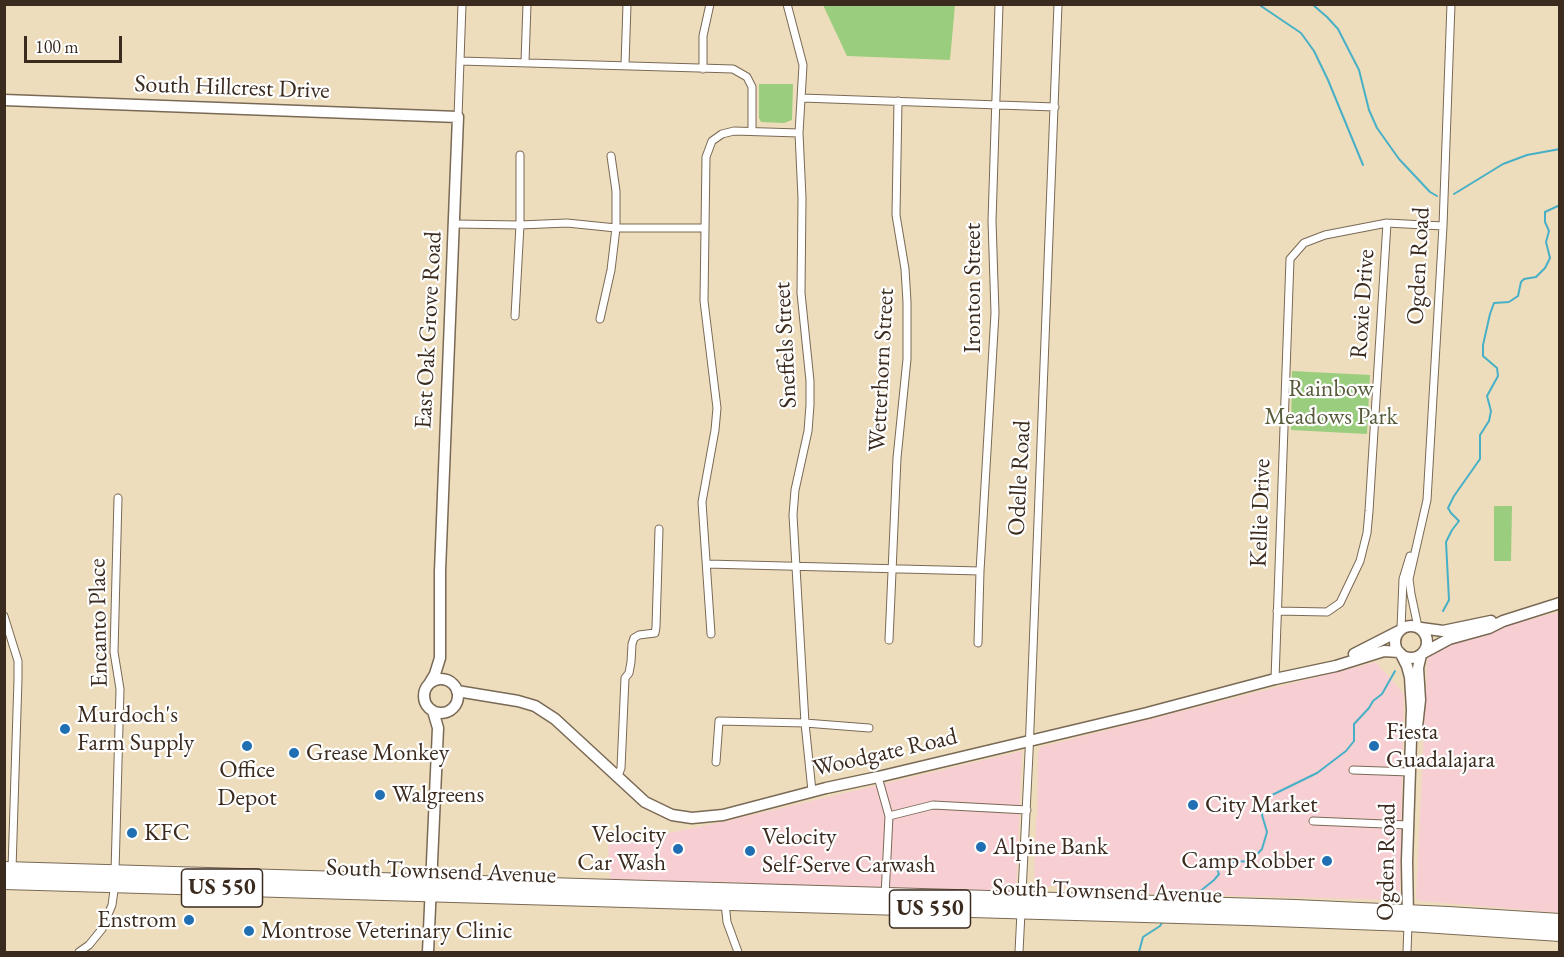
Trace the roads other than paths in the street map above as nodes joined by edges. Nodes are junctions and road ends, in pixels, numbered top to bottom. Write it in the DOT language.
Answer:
graph roads {
  1 [pos="462,4"];
  2 [pos="527,4"];
  3 [pos="627,4"];
  4 [pos="710,4"];
  5 [pos="787,4"];
  6 [pos="999,4"];
  7 [pos="1058,4"];
  8 [pos="1451,4"];
  9 [pos="460,61"];
  10 [pos="525,62"];
  11 [pos="625,65"];
  12 [pos="703,69"];
  13 [pos="802,98"];
  14 [pos="4,100"];
  15 [pos="898,102"];
  16 [pos="995,104"];
  17 [pos="1055,107"];
  18 [pos="458,117"];
  19 [pos="752,131"];
  20 [pos="799,133"];
  21 [pos="520,155"];
  22 [pos="611,156"];
  23 [pos="1388,223"];
  24 [pos="455,224"];
  25 [pos="520,225"];
  26 [pos="1443,226"];
  27 [pos="616,228"];
  28 [pos="705,228"];
  29 [pos="516,316"];
  30 [pos="600,319"];
  31 [pos="118,498"];
  32 [pos="659,529"];
  33 [pos="1421,529"];
  34 [pos="706,564"];
  35 [pos="796,567"];
  36 [pos="892,570"];
  37 [pos="980,571"];
  38 [pos="1560,603"];
  39 [pos="1277,611"];
  40 [pos="4,616"];
  41 [pos="1503,621"];
  42 [pos="1419,627"];
  43 [pos="1400,630"];
  44 [pos="711,634"];
  45 [pos="889,640"];
  46 [pos="978,643"];
  47 [pos="1400,653"];
  48 [pos="1422,654"];
  49 [pos="440,658"];
  50 [pos="1321,669"];
  51 [pos="446,677"];
  52 [pos="1275,679"];
  53 [pos="429,684"];
  54 [pos="457,697"];
  55 [pos="488,697"];
  56 [pos="433,711"];
  57 [pos="447,712"];
  58 [pos="805,723"];
  59 [pos="438,728"];
  60 [pos="869,728"];
  61 [pos="1030,741"];
  62 [pos="716,762"];
  63 [pos="1353,770"];
  64 [pos="1410,772"];
  65 [pos="618,776"];
  66 [pos="878,777"];
  67 [pos="812,791"];
  68 [pos="1026,810"];
  69 [pos="889,816"];
  70 [pos="1313,821"];
  71 [pos="1408,825"];
  72 [pos="8,869"];
  73 [pos="115,879"];
  74 [pos="4,882"];
  75 [pos="431,888"];
  76 [pos="726,897"];
  77 [pos="884,902"];
  78 [pos="1022,906"];
  79 [pos="1136,909"];
  80 [pos="1408,918"];
  81 [pos="1560,921"];
  82 [pos="1560,934"];
  83 [pos="79,952"];
  84 [pos="428,952"];
  85 [pos="738,952"];
  86 [pos="1019,952"];
  87 [pos="1407,952"];
  1 -- 9 [label="street, East Oak Grove Road"];
  2 -- 10 [label="street"];
  3 -- 11 [label="street"];
  4 -- 12 [label="street"];
  5 -- 13 [label="street, Sneffels Street"];
  6 -- 16 [label="street, Ironton Street"];
  7 -- 17 [label="street, Odelle Road"];
  8 -- 26 [label="street, Ogden Road"];
  9 -- 10 [label="street"];
  9 -- 18 [label="street, East Oak Grove Road"];
  10 -- 11 [label="street"];
  11 -- 12 [label="street"];
  12 -- 19 [label="street"];
  13 -- 15 [label="street"];
  13 -- 20 [label="street, Sneffels Street"];
  14 -- 18 [label="street, South Hillcrest Drive"];
  15 -- 16 [label="street"];
  15 -- 36 [label="street, Wetterhorn Street"];
  16 -- 17 [label="street"];
  16 -- 37 [label="street, Ironton Street"];
  17 -- 61 [label="street, Odelle Road"];
  18 -- 24 [label="street, East Oak Grove Road"];
  19 -- 20 [label="street"];
  19 -- 28 [label="street"];
  20 -- 35 [label="street, Sneffels Street"];
  21 -- 25 [label="street"];
  22 -- 27 [label="street"];
  23 -- 26 [label="street, Kellie Drive"];
  23 -- 39 [label="street, Roxie Drive"];
  23 -- 39 [label="street, Kellie Drive"];
  24 -- 25 [label="street"];
  24 -- 49 [label="street, East Oak Grove Road"];
  25 -- 27 [label="street"];
  25 -- 29 [label="street"];
  26 -- 33 [label="street, Ogden Road"];
  27 -- 28 [label="street"];
  27 -- 30 [label="street"];
  28 -- 34 [label="street"];
  31 -- 73 [label="street, Encanto Place"];
  32 -- 65 [label="street"];
  33 -- 42 [label="street, Ogden Road"];
  33 -- 43 [label="street, Ogden Road"];
  34 -- 35 [label="street"];
  34 -- 44 [label="street"];
  35 -- 36 [label="street"];
  35 -- 58 [label="street, Sneffels Street"];
  36 -- 37 [label="street"];
  36 -- 45 [label="street, Wetterhorn Street"];
  37 -- 46 [label="street, Ironton Street"];
  38 -- 41 [label="street"];
  39 -- 52 [label="street, Kellie Drive"];
  40 -- 72 [label="street"];
  41 -- 42 [label="street"];
  41 -- 48 [label="street"];
  42 -- 43 [label="street"];
  42 -- 48 [label="street"];
  43 -- 47 [label="street"];
  43 -- 50 [label="street, Woodgate Road"];
  47 -- 48 [label="street"];
  47 -- 50 [label="street, Woodgate Road"];
  47 -- 64 [label="street, Ogden Road"];
  48 -- 64 [label="street, Ogden Road"];
  49 -- 51 [label="street, East Oak Grove Road"];
  49 -- 53 [label="street, East Oak Grove Road"];
  50 -- 52 [label="street, Woodgate Road"];
  51 -- 53 [label="street"];
  51 -- 54 [label="street"];
  51 -- 55 [label="street, Woodgate Road"];
  52 -- 61 [label="street, Woodgate Road"];
  53 -- 56 [label="street"];
  54 -- 55 [label="street, Woodgate Road"];
  54 -- 57 [label="street"];
  55 -- 65 [label="street, Woodgate Road"];
  56 -- 57 [label="street"];
  56 -- 59 [label="street"];
  57 -- 59 [label="street"];
  58 -- 60 [label="street"];
  58 -- 62 [label="street"];
  58 -- 67 [label="street, Sneffels Street"];
  59 -- 75 [label="street"];
  61 -- 66 [label="street, Woodgate Road"];
  61 -- 68 [label="street, Odelle Road"];
  63 -- 64 [label="street"];
  64 -- 71 [label="street, Ogden Road"];
  65 -- 67 [label="street, Woodgate Road"];
  66 -- 67 [label="street, Woodgate Road"];
  66 -- 69 [label="street"];
  68 -- 69 [label="street"];
  68 -- 78 [label="street, Odelle Road"];
  69 -- 77 [label="street"];
  70 -- 71 [label="street"];
  71 -- 80 [label="street, Ogden Road"];
  72 -- 73 [label="highway, South Townsend Avenue / US 550"];
  73 -- 74 [label="highway, South Townsend Avenue / US 550"];
  73 -- 75 [label="highway, South Townsend Avenue / US 550"];
  73 -- 83 [label="street, Encanto Place"];
  75 -- 76 [label="highway, South Townsend Avenue / US 550"];
  75 -- 84 [label="street"];
  76 -- 77 [label="highway, South Townsend Avenue / US 550"];
  76 -- 85 [label="street"];
  77 -- 78 [label="highway, South Townsend Avenue / US 550"];
  78 -- 79 [label="highway, South Townsend Avenue / US 550"];
  78 -- 86 [label="street, Odelle Road"];
  79 -- 80 [label="highway, South Townsend Avenue / US 550"];
  79 -- 80 [label="highway, South Townsend Avenue / US 550"];
  80 -- 81 [label="highway, South Townsend Avenue / US 550"];
  80 -- 82 [label="highway, South Townsend Avenue / US 550"];
  80 -- 87 [label="street, Ogden Road"];
}
